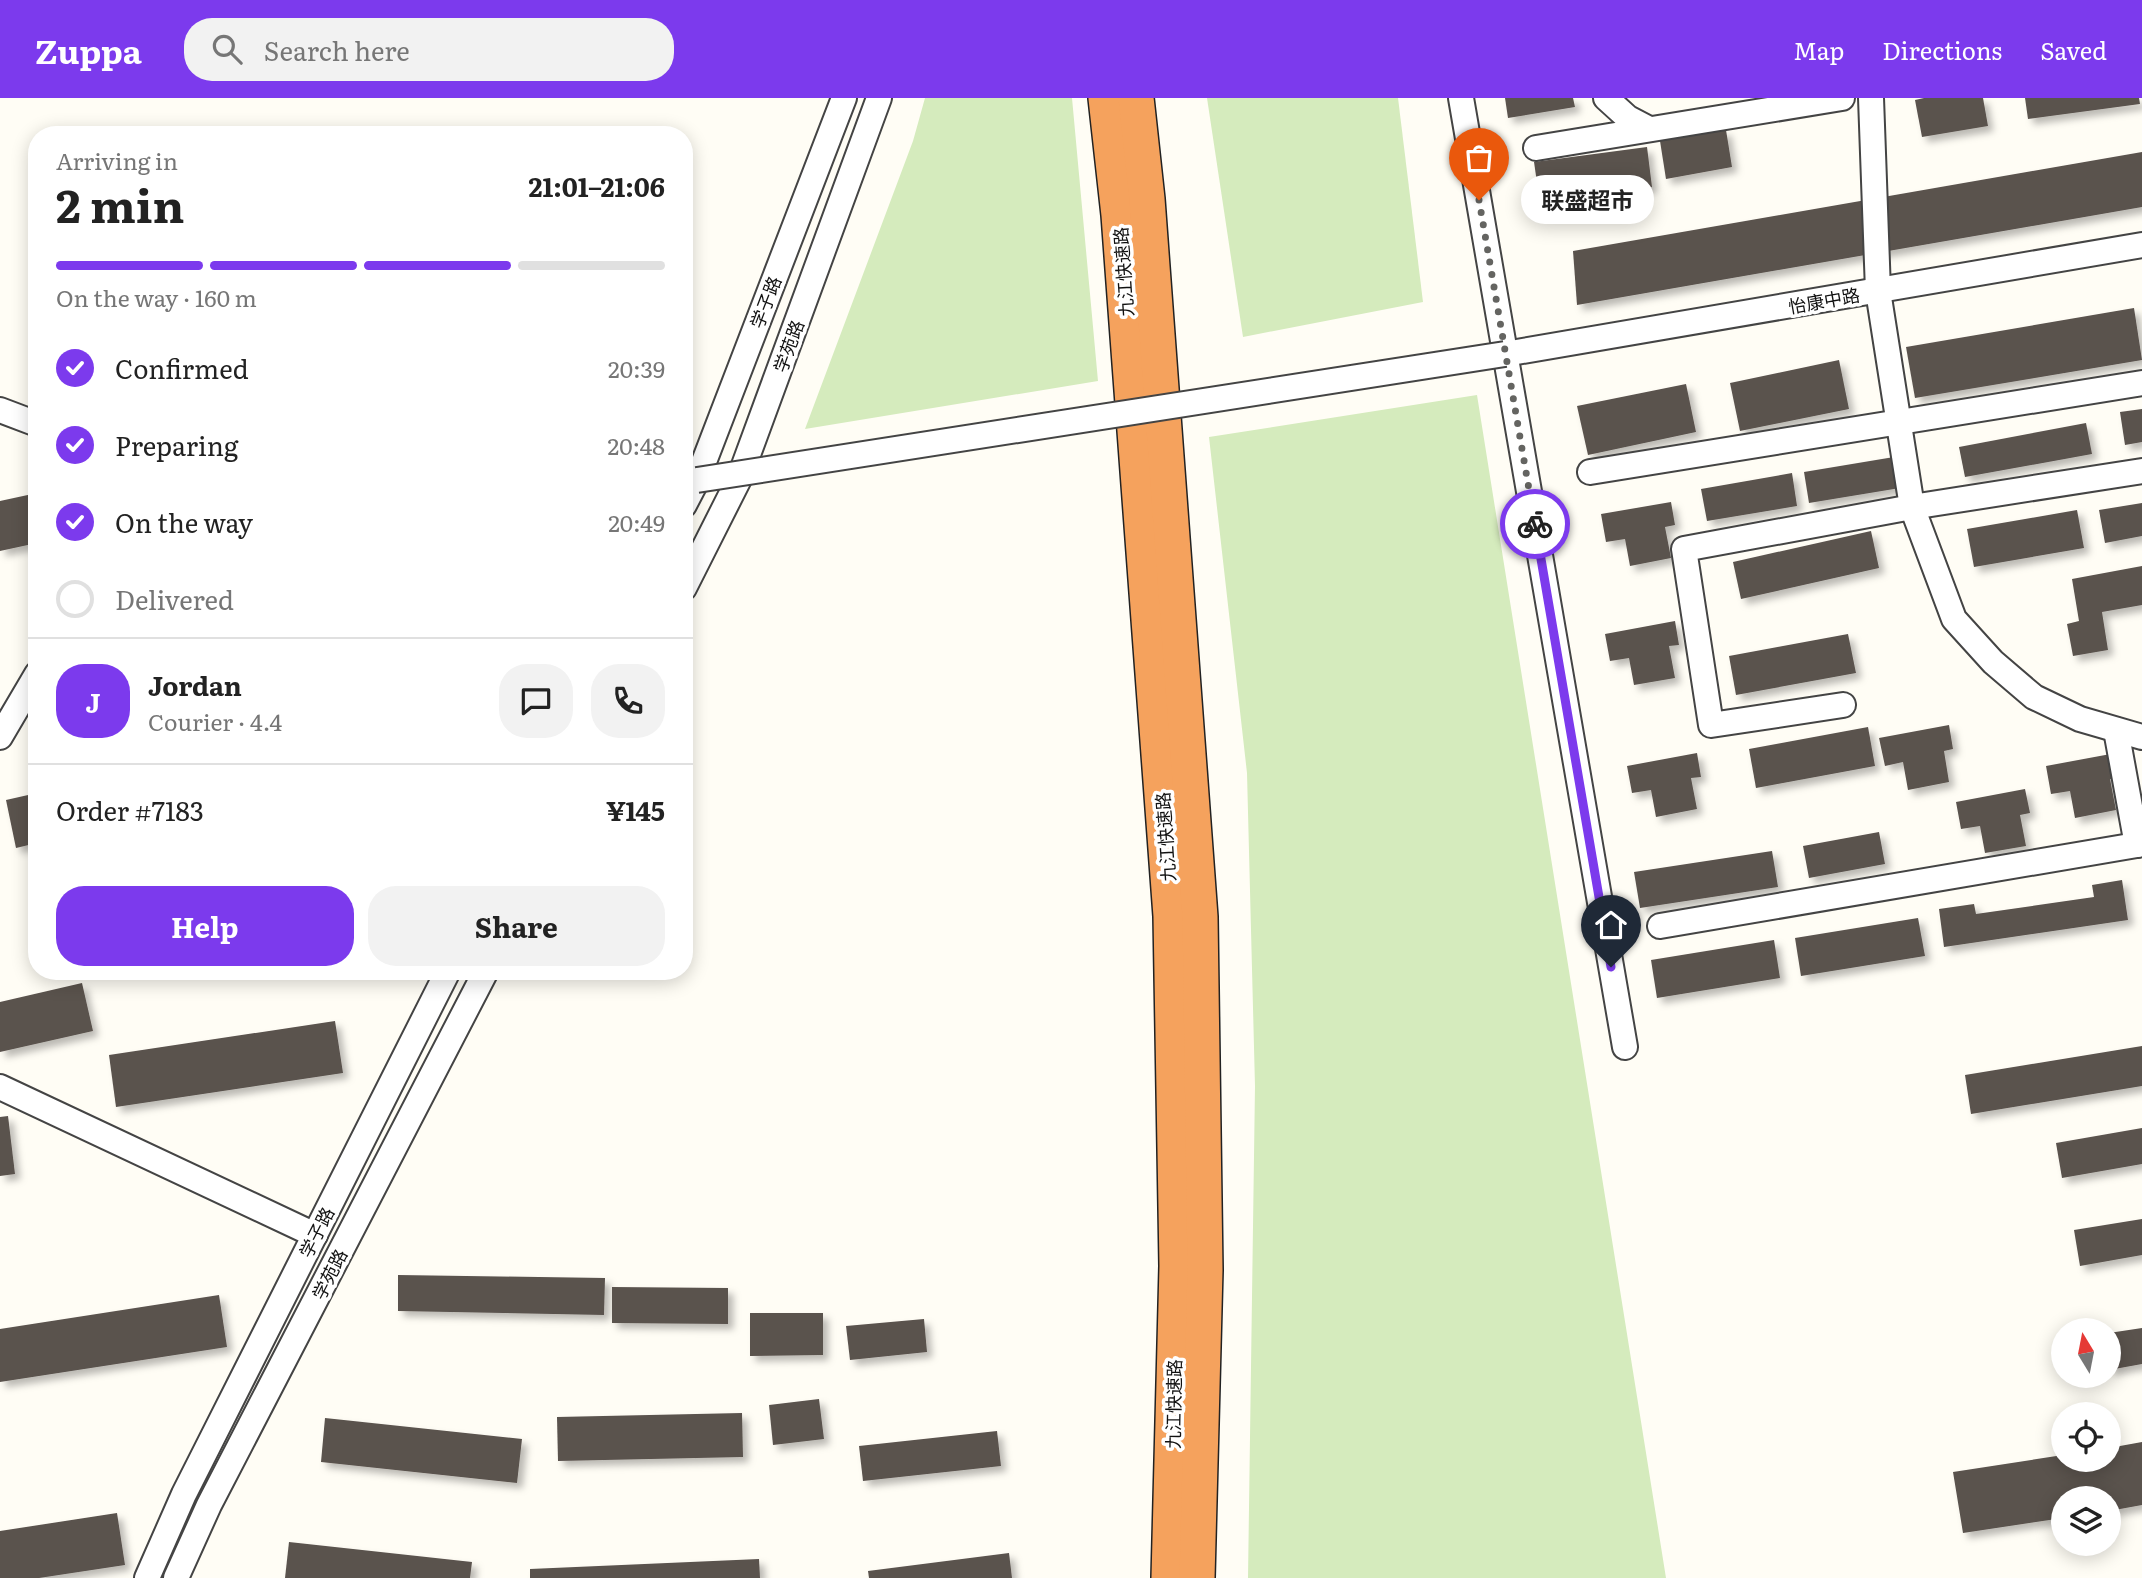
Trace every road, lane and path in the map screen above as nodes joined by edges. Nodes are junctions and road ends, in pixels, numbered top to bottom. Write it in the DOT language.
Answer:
graph roads {
  1 [pos="844,98"];
  2 [pos="879,98"];
  3 [pos="1106,98"];
  4 [pos="1136,98"];
  5 [pos="1461,98"];
  6 [pos="1606,98"];
  7 [pos="1842,98"];
  8 [pos="1871,98"];
  9 [pos="1650,129"];
  10 [pos="1536,148"];
  11 [pos="2142,245"];
  12 [pos="1878,290"];
  13 [pos="1506,354"];
  14 [pos="2142,383"];
  15 [pos="0,410"];
  16 [pos="1900,420"];
  17 [pos="28,421"];
  18 [pos="2142,471"];
  19 [pos="1590,472"];
  20 [pos="693,476"];
  21 [pos="693,481"];
  22 [pos="1912,507"];
  23 [pos="693,570"];
  24 [pos="28,689"];
  25 [pos="1843,705"];
  26 [pos="2116,730"];
  27 [pos="0,737"];
  28 [pos="2142,737"];
  29 [pos="2139,845"];
  30 [pos="1660,926"];
  31 [pos="444,980"];
  32 [pos="481,980"];
  33 [pos="1625,1047"];
  34 [pos="0,1087"];
  35 [pos="315,1235"];
  36 [pos="147,1578"];
  37 [pos="176,1578"];
  38 [pos="1169,1578"];
  39 [pos="1198,1578"];
  1 -- 20 [label="street, 学子路"];
  2 -- 23 [label="street, 学苑路"];
  3 -- 38 [label="highway, 九江快速路"];
  4 -- 39 [label="highway, 九江快速路"];
  5 -- 13 [label="street"];
  6 -- 9 [label="street"];
  7 -- 9 [label="street"];
  8 -- 12 [label="street"];
  9 -- 10 [label="street"];
  11 -- 12 [label="street, 怡康中路"];
  12 -- 13 [label="street, 怡康中路"];
  12 -- 16 [label="street"];
  13 -- 21 [label="street, 怡康中路, bridge"];
  13 -- 33 [label="street"];
  14 -- 16 [label="street"];
  15 -- 17 [label="street"];
  16 -- 19 [label="street"];
  16 -- 22 [label="street"];
  18 -- 22 [label="street"];
  22 -- 25 [label="street"];
  22 -- 26 [label="street"];
  24 -- 27 [label="street"];
  26 -- 28 [label="street"];
  26 -- 29 [label="street"];
  29 -- 30 [label="street"];
  31 -- 35 [label="street, 学子路"];
  32 -- 37 [label="street, 学苑路"];
  34 -- 35 [label="street"];
  35 -- 36 [label="street, 学子路"];
}
